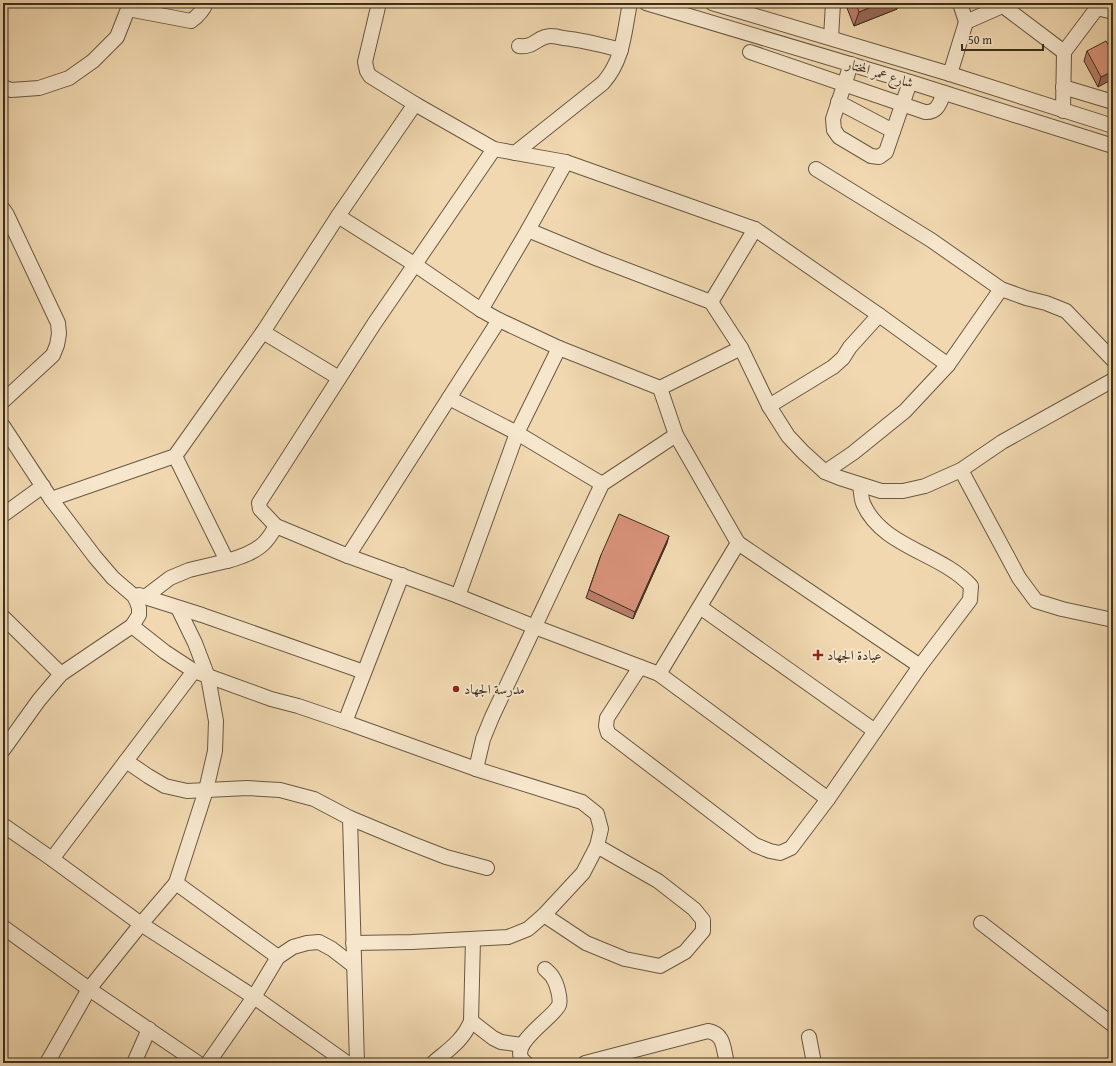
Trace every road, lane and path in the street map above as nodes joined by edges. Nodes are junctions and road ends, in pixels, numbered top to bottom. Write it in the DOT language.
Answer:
graph roads {
  1 [pos="206,3"];
  2 [pos="379,3"];
  3 [pos="630,3"];
  4 [pos="646,3"];
  5 [pos="712,3"];
  6 [pos="737,3"];
  7 [pos="833,3"];
  8 [pos="960,3"];
  9 [pos="1006,4"];
  10 [pos="1095,5"];
  11 [pos="128,6"];
  12 [pos="682,8"];
  13 [pos="1113,12"];
  14 [pos="966,22"];
  15 [pos="831,35"];
  16 [pos="519,46"];
  17 [pos="621,50"];
  18 [pos="806,51"];
  19 [pos="750,52"];
  20 [pos="1064,52"];
  21 [pos="851,64"];
  22 [pos="800,68"];
  23 [pos="950,74"];
  24 [pos="910,82"];
  25 [pos="845,84"];
  26 [pos="3,87"];
  27 [pos="1063,87"];
  28 [pos="944,93"];
  29 [pos="838,102"];
  30 [pos="1113,102"];
  31 [pos="415,104"];
  32 [pos="903,105"];
  33 [pos="1063,111"];
  34 [pos="1113,126"];
  35 [pos="893,131"];
  36 [pos="1113,146"];
  37 [pos="494,149"];
  38 [pos="515,153"];
  39 [pos="566,162"];
  40 [pos="816,169"];
  41 [pos="3,209"];
  42 [pos="338,216"];
  43 [pos="755,229"];
  44 [pos="528,230"];
  45 [pos="414,264"];
  46 [pos="1001,289"];
  47 [pos="711,302"];
  48 [pos="481,310"];
  49 [pos="879,315"];
  50 [pos="499,320"];
  51 [pos="263,332"];
  52 [pos="559,348"];
  53 [pos="741,348"];
  54 [pos="1113,360"];
  55 [pos="948,365"];
  56 [pos="340,378"];
  57 [pos="1113,380"];
  58 [pos="660,388"];
  59 [pos="449,398"];
  60 [pos="3,402"];
  61 [pos="769,406"];
  62 [pos="3,426"];
  63 [pos="517,433"];
  64 [pos="676,435"];
  65 [pos="175,456"];
  66 [pos="961,470"];
  67 [pos="825,472"];
  68 [pos="602,484"];
  69 [pos="860,485"];
  70 [pos="43,486"];
  71 [pos="51,499"];
  72 [pos="3,515"];
  73 [pos="276,526"];
  74 [pos="738,543"];
  75 [pos="348,556"];
  76 [pos="228,560"];
  77 [pos="402,575"];
  78 [pos="129,592"];
  79 [pos="458,596"];
  80 [pos="146,597"];
  81 [pos="700,607"];
  82 [pos="178,608"];
  83 [pos="3,617"];
  84 [pos="1113,620"];
  85 [pos="132,626"];
  86 [pos="535,627"];
  87 [pos="920,666"];
  88 [pos="640,667"];
  89 [pos="194,671"];
  90 [pos="364,672"];
  91 [pos="61,674"];
  92 [pos="659,674"];
  93 [pos="208,677"];
  94 [pos="345,722"];
  95 [pos="875,731"];
  96 [pos="3,750"];
  97 [pos="126,761"];
  98 [pos="476,769"];
  99 [pos="206,790"];
  100 [pos="828,799"];
  101 [pos="350,818"];
  102 [pos="3,825"];
  103 [pos="597,846"];
  104 [pos="52,859"];
  105 [pos="487,868"];
  106 [pos="176,883"];
  107 [pos="544,915"];
  108 [pos="980,922"];
  109 [pos="141,924"];
  110 [pos="3,927"];
  111 [pos="473,939"];
  112 [pos="353,944"];
  113 [pos="278,957"];
  114 [pos="354,966"];
  115 [pos="545,969"];
  116 [pos="89,989"];
  117 [pos="254,997"];
  118 [pos="471,1021"];
  119 [pos="1113,1025"];
  120 [pos="149,1029"];
  121 [pos="808,1037"];
  122 [pos="522,1045"];
  123 [pos="47,1063"];
  124 [pos="134,1063"];
  125 [pos="198,1063"];
  126 [pos="208,1063"];
  127 [pos="347,1063"];
  128 [pos="357,1063"];
  129 [pos="433,1063"];
  130 [pos="526,1063"];
  131 [pos="585,1063"];
  132 [pos="726,1063"];
  133 [pos="814,1063"];
  1 -- 11 [label="street"];
  2 -- 31 [label="street"];
  3 -- 17 [label="street"];
  4 -- 12 [label="street, شارع عمر المختار"];
  5 -- 15 [label="street, شارع عمر المختار"];
  6 -- 15 [label="street"];
  7 -- 15 [label="street"];
  8 -- 14 [label="street"];
  9 -- 14 [label="street"];
  9 -- 20 [label="street"];
  10 -- 13 [label="street"];
  10 -- 20 [label="street"];
  11 -- 26 [label="street"];
  12 -- 18 [label="street, شارع عمر المختار"];
  14 -- 23 [label="street"];
  15 -- 23 [label="street, شارع عمر المختار"];
  16 -- 17 [label="street"];
  17 -- 38 [label="street"];
  18 -- 21 [label="street, شارع عمر المختار"];
  18 -- 22 [label="street"];
  19 -- 22 [label="street"];
  20 -- 27 [label="street"];
  21 -- 24 [label="street, شارع عمر المختار"];
  21 -- 25 [label="street"];
  22 -- 25 [label="street"];
  23 -- 33 [label="street, شارع عمر المختار"];
  24 -- 28 [label="street, شارع عمر المختار"];
  24 -- 32 [label="street"];
  25 -- 29 [label="street"];
  25 -- 32 [label="street"];
  27 -- 30 [label="street"];
  27 -- 33 [label="street"];
  28 -- 32 [label="street"];
  28 -- 36 [label="street, شارع عمر المختار"];
  29 -- 35 [label="street"];
  29 -- 35 [label="street"];
  31 -- 37 [label="street"];
  31 -- 42 [label="street"];
  32 -- 35 [label="street"];
  33 -- 34 [label="street, شارع عمر المختار"];
  37 -- 38 [label="street"];
  37 -- 45 [label="street"];
  38 -- 39 [label="street"];
  39 -- 43 [label="street"];
  39 -- 44 [label="street"];
  40 -- 46 [label="street"];
  41 -- 60 [label="street"];
  42 -- 45 [label="street"];
  42 -- 51 [label="street"];
  43 -- 47 [label="street"];
  43 -- 49 [label="street"];
  44 -- 47 [label="street"];
  44 -- 48 [label="street"];
  45 -- 48 [label="street"];
  45 -- 56 [label="street"];
  46 -- 54 [label="street"];
  46 -- 55 [label="street"];
  47 -- 53 [label="street"];
  48 -- 50 [label="street"];
  49 -- 55 [label="street"];
  49 -- 61 [label="street"];
  50 -- 52 [label="street"];
  50 -- 59 [label="street"];
  51 -- 56 [label="street"];
  51 -- 65 [label="street"];
  52 -- 58 [label="street"];
  52 -- 63 [label="street"];
  53 -- 58 [label="street"];
  53 -- 61 [label="street"];
  55 -- 67 [label="street"];
  56 -- 73 [label="street"];
  57 -- 66 [label="street"];
  58 -- 64 [label="street"];
  59 -- 63 [label="street"];
  59 -- 75 [label="street"];
  61 -- 67 [label="street"];
  62 -- 70 [label="street"];
  63 -- 68 [label="street"];
  63 -- 79 [label="street"];
  64 -- 68 [label="street"];
  64 -- 74 [label="street"];
  65 -- 71 [label="street"];
  65 -- 76 [label="street"];
  66 -- 69 [label="street"];
  66 -- 84 [label="street"];
  67 -- 69 [label="street"];
  68 -- 86 [label="street"];
  69 -- 87 [label="street"];
  70 -- 71 [label="street"];
  70 -- 72 [label="street"];
  71 -- 78 [label="street"];
  73 -- 75 [label="street"];
  73 -- 76 [label="street"];
  74 -- 81 [label="street"];
  74 -- 87 [label="street"];
  75 -- 77 [label="street"];
  76 -- 80 [label="street"];
  77 -- 79 [label="street"];
  77 -- 90 [label="street"];
  78 -- 80 [label="street"];
  78 -- 85 [label="street"];
  79 -- 86 [label="street"];
  80 -- 82 [label="street"];
  81 -- 92 [label="street"];
  81 -- 95 [label="street"];
  82 -- 90 [label="street"];
  82 -- 93 [label="street"];
  83 -- 91 [label="street"];
  85 -- 89 [label="street"];
  85 -- 91 [label="street"];
  86 -- 88 [label="street"];
  86 -- 98 [label="street"];
  87 -- 95 [label="street"];
  88 -- 92 [label="street"];
  88 -- 100 [label="street"];
  89 -- 93 [label="street"];
  89 -- 97 [label="street"];
  90 -- 94 [label="street"];
  91 -- 96 [label="street"];
  92 -- 100 [label="street"];
  93 -- 94 [label="street"];
  93 -- 99 [label="street"];
  94 -- 98 [label="street"];
  95 -- 100 [label="street"];
  97 -- 99 [label="street"];
  97 -- 104 [label="street"];
  98 -- 103 [label="street"];
  99 -- 101 [label="street"];
  99 -- 106 [label="street"];
  101 -- 105 [label="street"];
  101 -- 112 [label="street"];
  102 -- 104 [label="street"];
  103 -- 107 [label="street"];
  103 -- 107 [label="street"];
  104 -- 109 [label="street"];
  106 -- 109 [label="street"];
  106 -- 113 [label="street"];
  107 -- 111 [label="street"];
  108 -- 119 [label="street"];
  109 -- 116 [label="street"];
  109 -- 117 [label="street"];
  110 -- 116 [label="street"];
  111 -- 112 [label="street"];
  111 -- 118 [label="street"];
  112 -- 114 [label="street"];
  113 -- 114 [label="street"];
  113 -- 117 [label="street"];
  114 -- 128 [label="street"];
  115 -- 122 [label="street"];
  116 -- 120 [label="street"];
  116 -- 123 [label="street"];
  117 -- 126 [label="street"];
  117 -- 127 [label="street"];
  118 -- 122 [label="street"];
  118 -- 129 [label="street"];
  120 -- 124 [label="street"];
  120 -- 125 [label="street"];
  121 -- 133 [label="street"];
  122 -- 130 [label="street"];
  131 -- 132 [label="street"];
}
